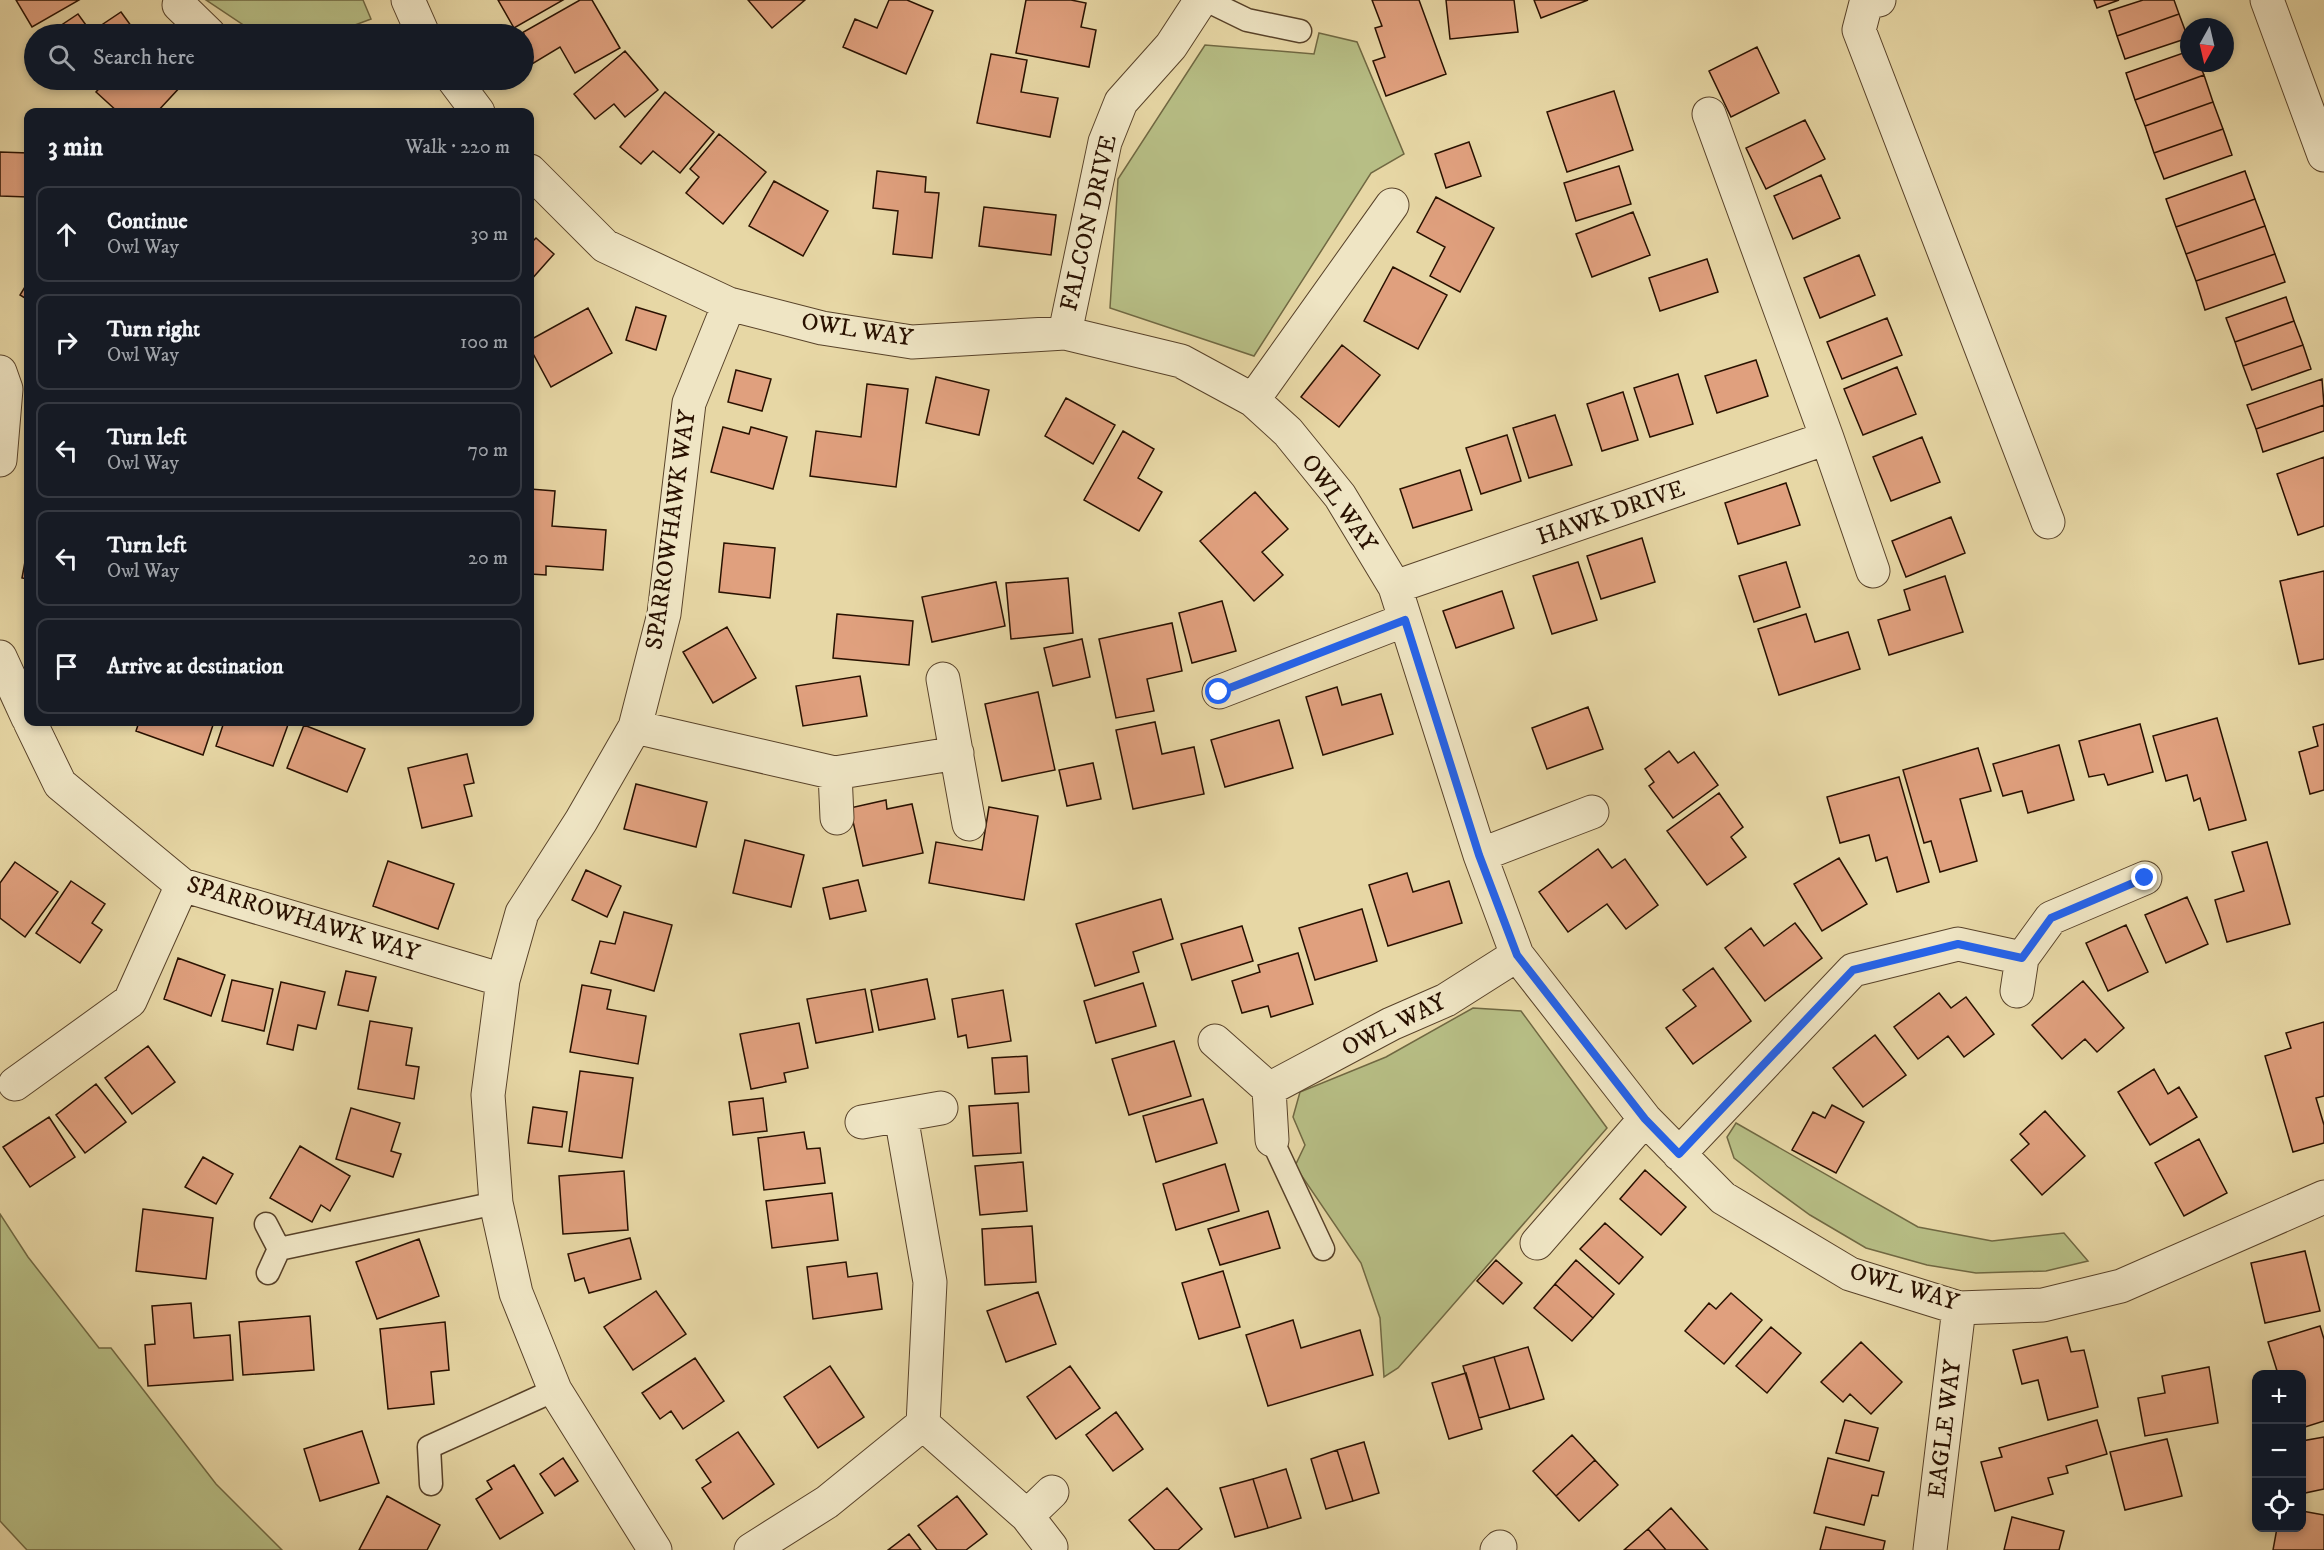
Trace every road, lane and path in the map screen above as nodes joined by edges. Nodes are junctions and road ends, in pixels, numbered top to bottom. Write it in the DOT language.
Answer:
graph roads {
  1 [pos="408,0"];
  2 [pos="1202,0"];
  3 [pos="1206,0"];
  4 [pos="1879,0"];
  5 [pos="2267,0"];
  6 [pos="179,4"];
  7 [pos="199,24"];
  8 [pos="417,24"];
  9 [pos="1300,31"];
  10 [pos="461,90"];
  11 [pos="474,108"];
  12 [pos="1709,114"];
  13 [pos="2324,155"];
  14 [pos="534,175"];
  15 [pos="1392,205"];
  16 [pos="729,304"];
  17 [pos="1065,333"];
  18 [pos="12,384"];
  19 [pos="1253,400"];
  20 [pos="1827,438"];
  21 [pos="0,460"];
  22 [pos="2048,522"];
  23 [pos="1873,571"];
  24 [pos="1395,587"];
  25 [pos="1405,620"];
  26 [pos="0,657"];
  27 [pos="943,679"];
  28 [pos="1219,692"];
  29 [pos="24,709"];
  30 [pos="32,726"];
  31 [pos="635,727"];
  32 [pos="957,753"];
  33 [pos="835,773"];
  34 [pos="1592,812"];
  35 [pos="837,818"];
  36 [pos="969,824"];
  37 [pos="1479,855"];
  38 [pos="2145,878"];
  39 [pos="182,885"];
  40 [pos="1517,955"];
  41 [pos="2022,958"];
  42 [pos="502,980"];
  43 [pos="2017,991"];
  44 [pos="1215,1041"];
  45 [pos="15,1084"];
  46 [pos="1269,1089"];
  47 [pos="941,1108"];
  48 [pos="901,1116"];
  49 [pos="1645,1119"];
  50 [pos="862,1122"];
  51 [pos="1272,1140"];
  52 [pos="1679,1154"];
  53 [pos="2324,1197"];
  54 [pos="496,1203"];
  55 [pos="266,1224"];
  56 [pos="1537,1243"];
  57 [pos="279,1249"];
  58 [pos="1323,1249"];
  59 [pos="268,1273"];
  60 [pos="1959,1308"];
  61 [pos="555,1390"];
  62 [pos="923,1424"];
  63 [pos="431,1484"];
  64 [pos="1052,1492"];
  65 [pos="1027,1516"];
  66 [pos="1051,1547"];
  67 [pos="655,1550"];
  68 [pos="751,1550"];
  69 [pos="1930,1550"];
  1 -- 8 [label="street"];
  2 -- 17 [label="street, FALCON DRIVE"];
  3 -- 9 [label="lane"];
  4 -- 22 [label="street"];
  5 -- 13 [label="street"];
  6 -- 7 [label="street"];
  10 -- 11 [label="street"];
  12 -- 20 [label="street"];
  14 -- 16 [label="street, OWL WAY"];
  15 -- 19 [label="street"];
  16 -- 17 [label="street, OWL WAY"];
  16 -- 31 [label="street, SPARROWHAWK WAY"];
  17 -- 19 [label="street, OWL WAY"];
  18 -- 21 [label="street"];
  19 -- 24 [label="street, OWL WAY"];
  20 -- 23 [label="street"];
  20 -- 24 [label="street, HAWK DRIVE"];
  24 -- 25 [label="street, OWL WAY"];
  25 -- 28 [label="street"];
  25 -- 37 [label="street, OWL WAY"];
  26 -- 29 [label="street, SPARROWHAWK WAY"];
  27 -- 32 [label="street"];
  30 -- 39 [label="street, SPARROWHAWK WAY"];
  31 -- 33 [label="street"];
  31 -- 42 [label="street, SPARROWHAWK WAY"];
  32 -- 33 [label="street"];
  32 -- 36 [label="street"];
  33 -- 35 [label="street"];
  34 -- 37 [label="street"];
  37 -- 40 [label="street, OWL WAY"];
  38 -- 41 [label="street"];
  39 -- 42 [label="street, SPARROWHAWK WAY"];
  39 -- 45 [label="street"];
  40 -- 46 [label="street, OWL WAY"];
  40 -- 49 [label="street, OWL WAY"];
  41 -- 43 [label="street"];
  41 -- 52 [label="street"];
  42 -- 54 [label="street, SPARROWHAWK WAY"];
  44 -- 46 [label="street"];
  46 -- 51 [label="street"];
  47 -- 48 [label="street"];
  48 -- 50 [label="street"];
  48 -- 62 [label="street"];
  49 -- 52 [label="street, OWL WAY"];
  49 -- 56 [label="street"];
  51 -- 58 [label="lane"];
  52 -- 60 [label="street, OWL WAY"];
  53 -- 60 [label="street, OWL WAY"];
  54 -- 57 [label="lane"];
  54 -- 61 [label="street, SPARROWHAWK WAY"];
  55 -- 57 [label="lane"];
  57 -- 59 [label="lane"];
  60 -- 69 [label="street, EAGLE WAY"];
  61 -- 63 [label="lane"];
  61 -- 67 [label="street, SPARROWHAWK WAY"];
  62 -- 65 [label="street"];
  62 -- 68 [label="street"];
  64 -- 65 [label="street"];
  65 -- 66 [label="street"];
}
